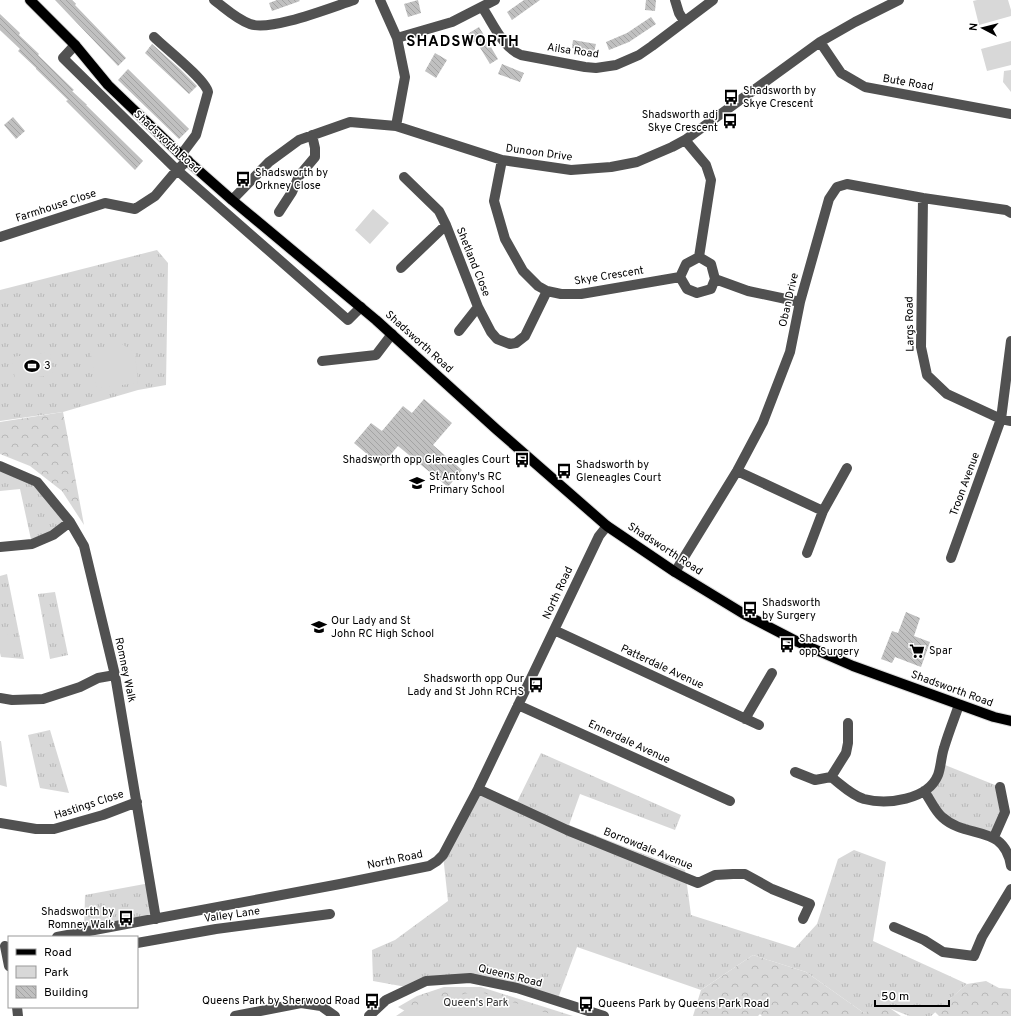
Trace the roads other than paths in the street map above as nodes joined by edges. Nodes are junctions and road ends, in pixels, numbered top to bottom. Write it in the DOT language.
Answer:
graph roads {
  1 [pos="30,0"];
  2 [pos="214,0"];
  3 [pos="354,0"];
  4 [pos="380,0"];
  5 [pos="495,0"];
  6 [pos="675,0"];
  7 [pos="713,0"];
  8 [pos="898,0"];
  9 [pos="482,7"];
  10 [pos="684,21"];
  11 [pos="154,37"];
  12 [pos="397,38"];
  13 [pos="820,42"];
  14 [pos="75,45"];
  15 [pos="1011,114"];
  16 [pos="396,126"];
  17 [pos="312,135"];
  18 [pos="685,140"];
  19 [pos="185,158"];
  20 [pos="502,160"];
  21 [pos="177,170"];
  22 [pos="404,177"];
  23 [pos="923,198"];
  24 [pos="232,200"];
  25 [pos="278,212"];
  26 [pos="1011,213"];
  27 [pos="446,226"];
  28 [pos="4,235"];
  29 [pos="699,257"];
  30 [pos="401,268"];
  31 [pos="680,277"];
  32 [pos="715,280"];
  33 [pos="547,290"];
  34 [pos="800,302"];
  35 [pos="361,307"];
  36 [pos="478,307"];
  37 [pos="459,332"];
  38 [pos="392,334"];
  39 [pos="1011,341"];
  40 [pos="322,361"];
  41 [pos="1006,420"];
  42 [pos="0,466"];
  43 [pos="847,468"];
  44 [pos="737,471"];
  45 [pos="823,511"];
  46 [pos="70,522"];
  47 [pos="607,526"];
  48 [pos="0,547"];
  49 [pos="807,553"];
  50 [pos="951,558"];
  51 [pos="675,572"];
  52 [pos="554,630"];
  53 [pos="772,674"];
  54 [pos="115,675"];
  55 [pos="0,698"];
  56 [pos="518,705"];
  57 [pos="959,705"];
  58 [pos="745,719"];
  59 [pos="1011,720"];
  60 [pos="848,723"];
  61 [pos="759,725"];
  62 [pos="795,772"];
  63 [pos="831,777"];
  64 [pos="1000,787"];
  65 [pos="478,789"];
  66 [pos="924,791"];
  67 [pos="137,802"];
  68 [pos="730,802"];
  69 [pos="0,823"];
  70 [pos="994,837"];
  71 [pos="1011,866"];
  72 [pos="1011,889"];
  73 [pos="330,914"];
  74 [pos="156,919"];
  75 [pos="803,919"];
  76 [pos="894,927"];
  77 [pos="92,934"];
  78 [pos="69,936"];
  79 [pos="138,943"];
  80 [pos="5,946"];
  81 [pos="8,961"];
  82 [pos="235,1016"];
  83 [pos="335,1016"];
  84 [pos="368,1016"];
  85 [pos="604,1016"];
  1 -- 14 [label="main road, Shadsworth Road"];
  2 -- 3 [label="street"];
  4 -- 12 [label="street"];
  5 -- 9 [label="street"];
  6 -- 10 [label="street"];
  7 -- 10 [label="street, Ailsa Road"];
  8 -- 13 [label="street, Dunoon Drive"];
  9 -- 10 [label="street, Ailsa Road"];
  9 -- 12 [label="street"];
  11 -- 19 [label="street, Farmhouse Close"];
  12 -- 16 [label="street"];
  13 -- 15 [label="street, Bute Road"];
  13 -- 18 [label="street, Dunoon Drive"];
  14 -- 19 [label="main road, Shadsworth Road"];
  14 -- 21 [label="street, Shadsworth Road"];
  16 -- 17 [label="street, Dunoon Drive"];
  16 -- 20 [label="street, Dunoon Drive"];
  17 -- 24 [label="street, Dunoon Drive"];
  17 -- 25 [label="street"];
  18 -- 20 [label="street, Dunoon Drive"];
  18 -- 29 [label="street"];
  19 -- 21 [label="street, Farmhouse Close"];
  19 -- 24 [label="main road, Shadsworth Road"];
  20 -- 33 [label="street, Skye Crescent"];
  21 -- 28 [label="street, Farmhouse Close"];
  21 -- 35 [label="street, Shadsworth Road"];
  22 -- 27 [label="street, Shetland Close"];
  23 -- 26 [label="street, Oban Drive"];
  23 -- 34 [label="street, Oban Drive"];
  23 -- 41 [label="street, Largs Road"];
  24 -- 35 [label="main road, Shadsworth Road"];
  27 -- 30 [label="street, Shetland Close"];
  27 -- 36 [label="street, Shetland Close"];
  29 -- 31 [label="street"];
  29 -- 32 [label="street"];
  31 -- 32 [label="street"];
  31 -- 33 [label="street, Skye Crescent"];
  32 -- 34 [label="street"];
  33 -- 36 [label="street, Shetland Close"];
  34 -- 44 [label="street, Oban Drive"];
  35 -- 38 [label="main road, Shadsworth Road"];
  36 -- 37 [label="street, Shetland Close"];
  38 -- 40 [label="street"];
  38 -- 47 [label="main road, Shadsworth Road"];
  39 -- 41 [label="street"];
  41 -- 50 [label="street, Troon Avenue"];
  42 -- 46 [label="street, Romney Walk"];
  43 -- 45 [label="street"];
  44 -- 45 [label="street"];
  44 -- 51 [label="street, Oban Drive"];
  45 -- 49 [label="street"];
  46 -- 48 [label="street"];
  46 -- 54 [label="street, Romney Walk"];
  47 -- 51 [label="main road, Shadsworth Road"];
  47 -- 52 [label="street, North Road"];
  51 -- 57 [label="main road, Shadsworth Road"];
  52 -- 56 [label="street, North Road"];
  52 -- 58 [label="street, Patterdale Avenue"];
  53 -- 58 [label="street"];
  54 -- 55 [label="street"];
  54 -- 67 [label="street, Romney Walk"];
  56 -- 65 [label="street, North Road"];
  56 -- 68 [label="street, Ennerdale Avenue"];
  57 -- 59 [label="main road, Shadsworth Road"];
  57 -- 66 [label="street"];
  58 -- 61 [label="street, Patterdale Avenue"];
  60 -- 63 [label="street"];
  62 -- 63 [label="street"];
  63 -- 66 [label="street"];
  64 -- 70 [label="street"];
  65 -- 74 [label="street, North Road"];
  65 -- 75 [label="street, Borrowdale Avenue"];
  66 -- 70 [label="street"];
  67 -- 69 [label="street, Hastings Close"];
  67 -- 74 [label="street, Romney Walk"];
  70 -- 71 [label="street"];
  72 -- 76 [label="street"];
  73 -- 79 [label="street, Valley Lane"];
  74 -- 77 [label="street, North Road"];
  77 -- 78 [label="street, North Road"];
  80 -- 81 [label="street"];
  82 -- 83 [label="street"];
  84 -- 85 [label="street, Queens Road"];
}
